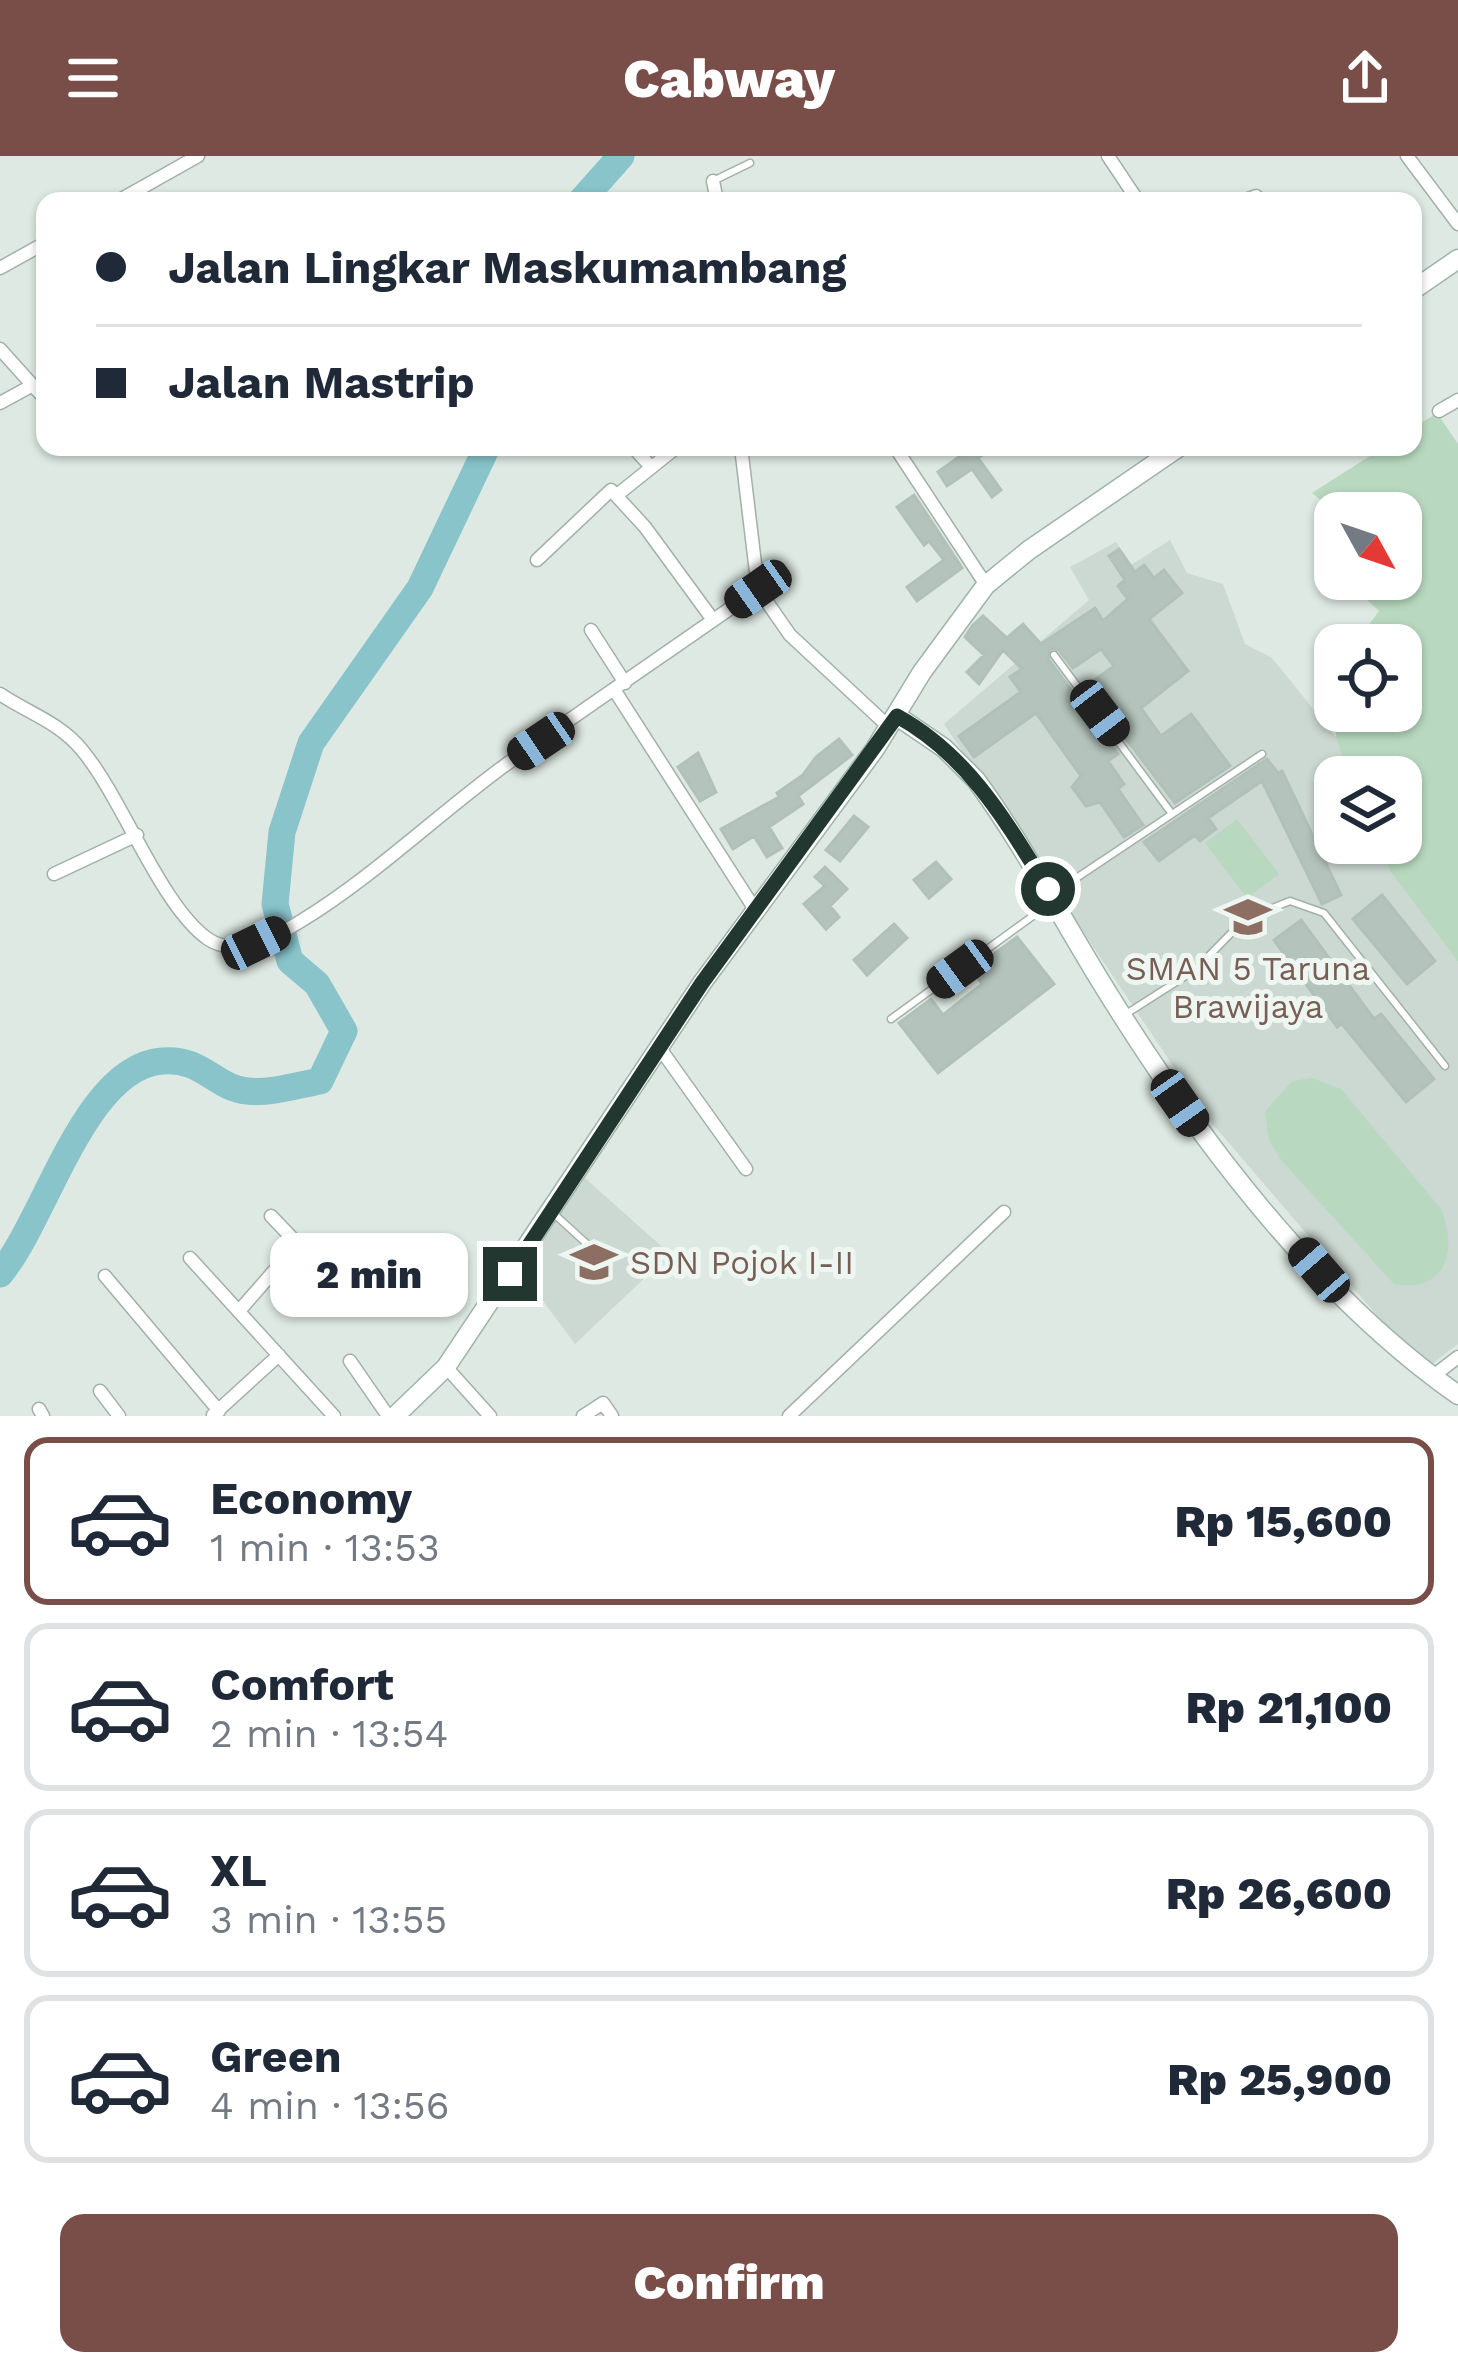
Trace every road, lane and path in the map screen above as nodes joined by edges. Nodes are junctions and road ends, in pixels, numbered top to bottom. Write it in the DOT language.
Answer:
graph roads {
  1 [pos="198,156"];
  2 [pos="1108,156"];
  3 [pos="1407,156"];
  4 [pos="750,163"];
  5 [pos="719,177"];
  6 [pos="134,192"];
  7 [pos="718,192"];
  8 [pos="1132,192"];
  9 [pos="1458,224"];
  10 [pos="36,248"];
  11 [pos="1458,260"];
  12 [pos="0,268"];
  13 [pos="1422,284"];
  14 [pos="0,349"];
  15 [pos="33,386"];
  16 [pos="36,389"];
  17 [pos="1458,400"];
  18 [pos="0,403"];
  19 [pos="1439,411"];
  20 [pos="641,456"];
  21 [pos="665,456"];
  22 [pos="742,456"];
  23 [pos="902,456"];
  24 [pos="1166,456"];
  25 [pos="651,467"];
  26 [pos="616,495"];
  27 [pos="537,560"];
  28 [pos="986,585"];
  29 [pos="758,589"];
  30 [pos="713,620"];
  31 [pos="591,630"];
  32 [pos="1054,655"];
  33 [pos="620,687"];
  34 [pos="1,700"];
  35 [pos="893,721"];
  36 [pos="1262,754"];
  37 [pos="1172,814"];
  38 [pos="136,835"];
  39 [pos="54,874"];
  40 [pos="1053,897"];
  41 [pos="754,908"];
  42 [pos="1123,1016"];
  43 [pos="891,1019"];
  44 [pos="659,1047"];
  45 [pos="1445,1066"];
  46 [pos="746,1169"];
  47 [pos="552,1211"];
  48 [pos="1004,1212"];
  49 [pos="271,1216"];
  50 [pos="190,1258"];
  51 [pos="608,1263"];
  52 [pos="106,1276"];
  53 [pos="239,1310"];
  54 [pos="279,1355"];
  55 [pos="1458,1357"];
  56 [pos="350,1361"];
  57 [pos="446,1367"];
  58 [pos="1432,1377"];
  59 [pos="100,1391"];
  60 [pos="1458,1395"];
  61 [pos="215,1413"];
  62 [pos="119,1416"];
  63 [pos="334,1416"];
  64 [pos="392,1416"];
  65 [pos="490,1416"];
  66 [pos="583,1416"];
  67 [pos="612,1416"];
  68 [pos="789,1416"];
  1 -- 6 [label="street"];
  2 -- 8 [label="street"];
  3 -- 9 [label="street"];
  4 -- 5 [label="lane"];
  5 -- 7 [label="street"];
  10 -- 12 [label="street"];
  11 -- 13 [label="street"];
  14 -- 15 [label="street"];
  15 -- 16 [label="street"];
  15 -- 18 [label="street"];
  17 -- 19 [label="street"];
  20 -- 25 [label="street"];
  21 -- 25 [label="street"];
  22 -- 29 [label="street"];
  23 -- 28 [label="street"];
  24 -- 28 [label="street"];
  25 -- 26 [label="street"];
  26 -- 27 [label="street"];
  26 -- 30 [label="street"];
  28 -- 35 [label="street"];
  29 -- 30 [label="street"];
  29 -- 35 [label="street"];
  30 -- 33 [label="street"];
  31 -- 33 [label="street"];
  32 -- 37 [label="lane"];
  33 -- 38 [label="street"];
  33 -- 41 [label="street"];
  34 -- 38 [label="street"];
  35 -- 40 [label="street"];
  35 -- 41 [label="street"];
  36 -- 37 [label="lane"];
  37 -- 40 [label="lane"];
  38 -- 39 [label="street"];
  40 -- 42 [label="street"];
  40 -- 43 [label="lane"];
  41 -- 44 [label="street"];
  42 -- 45 [label="lane"];
  42 -- 58 [label="street"];
  44 -- 46 [label="street"];
  44 -- 47 [label="street"];
  47 -- 51 [label="lane"];
  47 -- 57 [label="street"];
  48 -- 68 [label="street"];
  49 -- 53 [label="street"];
  50 -- 53 [label="street"];
  52 -- 61 [label="street"];
  53 -- 54 [label="street"];
  54 -- 61 [label="street"];
  54 -- 63 [label="street"];
  55 -- 58 [label="street"];
  56 -- 64 [label="street"];
  57 -- 64 [label="street"];
  57 -- 65 [label="street"];
  58 -- 60 [label="street"];
  59 -- 62 [label="street"];
  66 -- 67 [label="street"];
}
